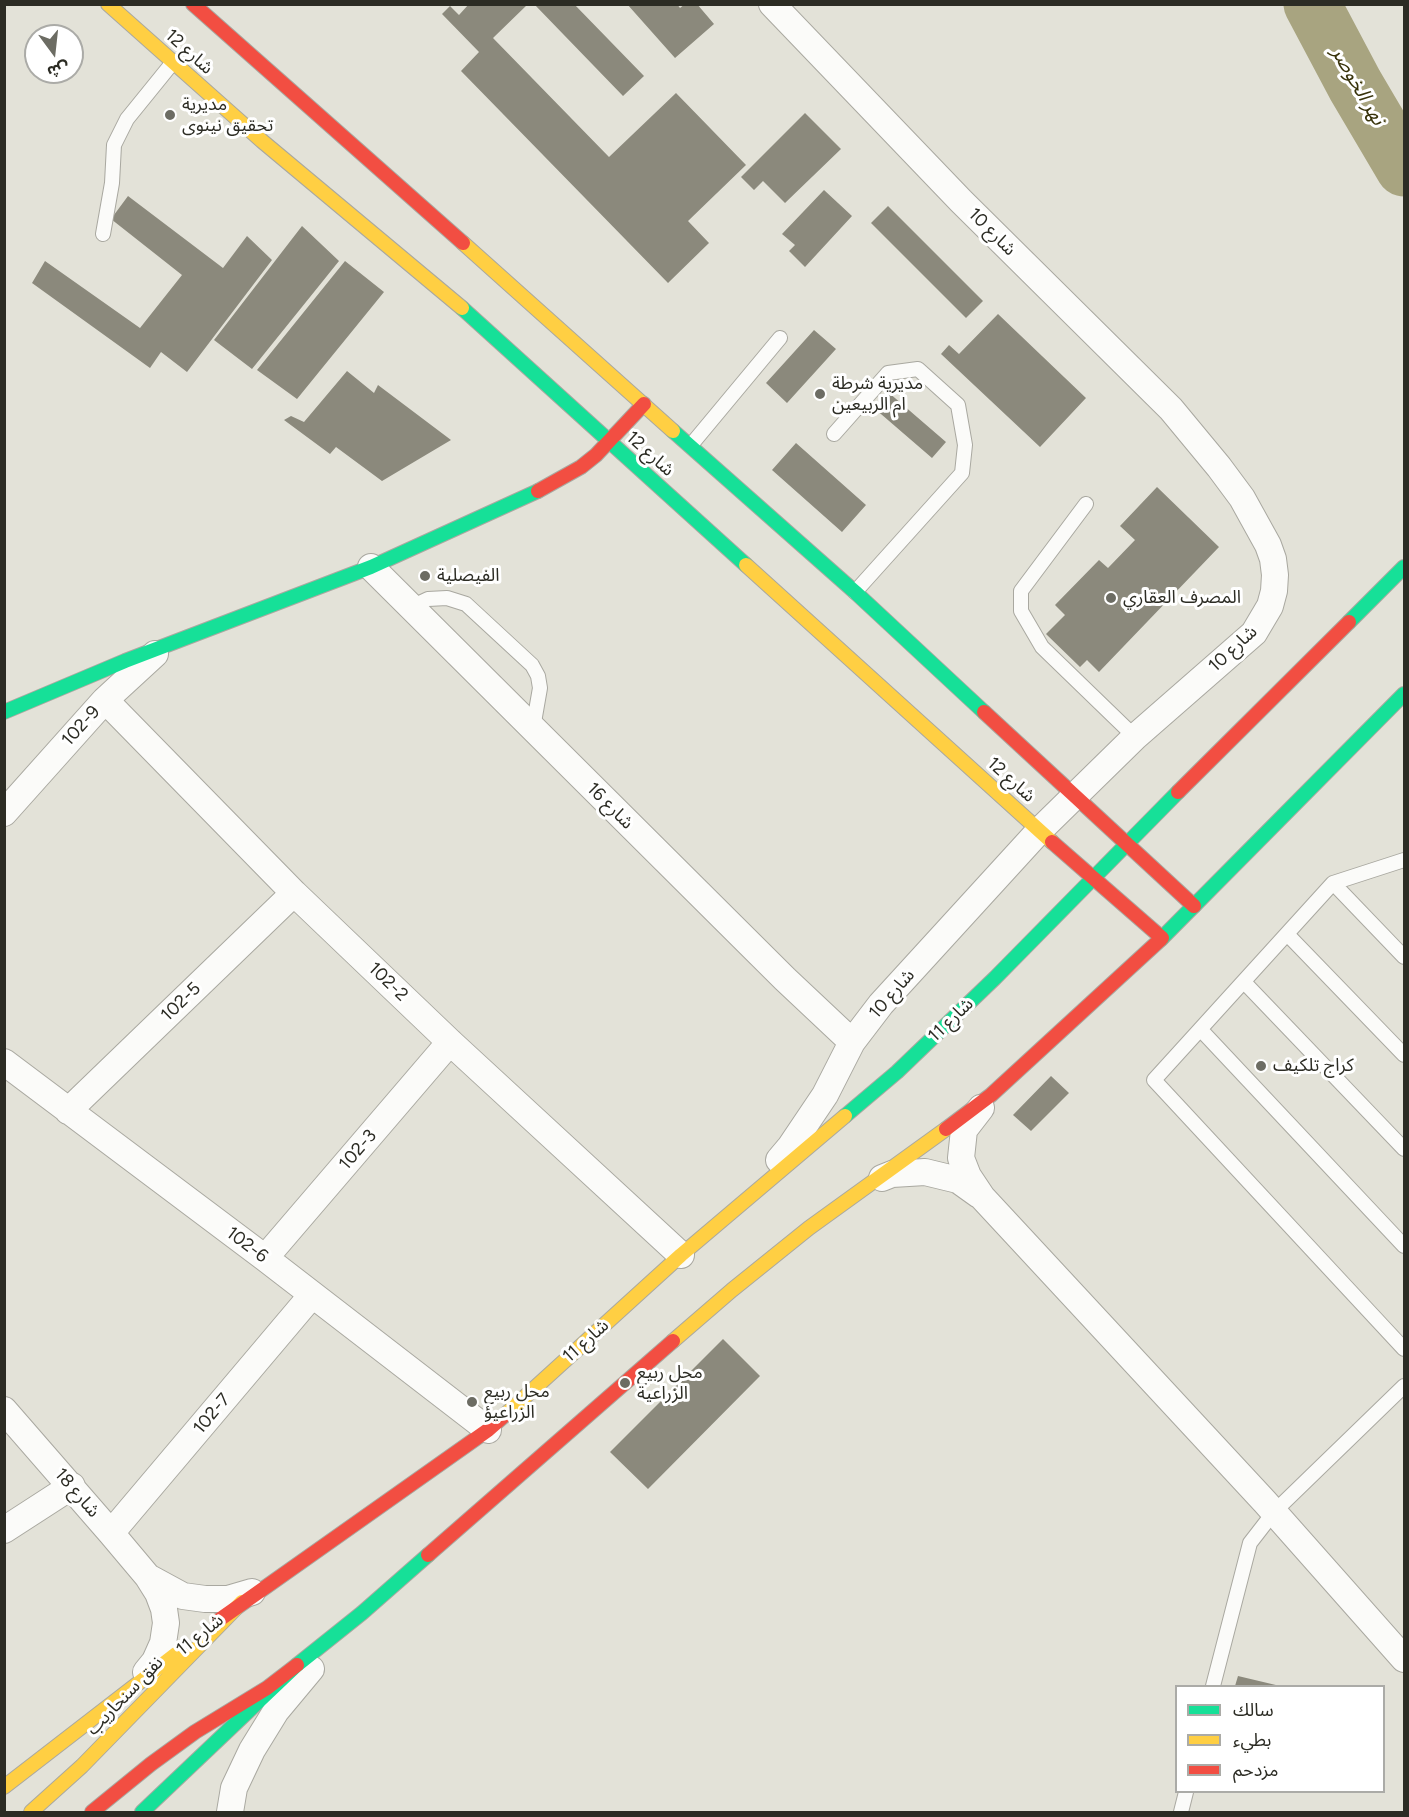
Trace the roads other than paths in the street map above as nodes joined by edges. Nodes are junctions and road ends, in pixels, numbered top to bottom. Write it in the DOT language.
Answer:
graph roads {
  1 [pos="108,4"];
  2 [pos="193,4"];
  3 [pos="781,7"];
  4 [pos="174,62"];
  5 [pos="102,234"];
  6 [pos="780,338"];
  7 [pos="644,404"];
  8 [pos="834,434"];
  9 [pos="610,442"];
  10 [pos="691,445"];
  11 [pos="1086,504"];
  12 [pos="371,567"];
  13 [pos="1404,567"];
  14 [pos="855,592"];
  15 [pos="411,607"];
  16 [pos="165,646"];
  17 [pos="1404,694"];
  18 [pos="105,700"];
  19 [pos="4,712"];
  20 [pos="533,728"];
  21 [pos="1136,737"];
  22 [pos="1075,797"];
  23 [pos="4,813"];
  24 [pos="1040,830"];
  25 [pos="1126,845"];
  26 [pos="1404,860"];
  27 [pos="1092,878"];
  28 [pos="1333,883"];
  29 [pos="294,893"];
  30 [pos="1194,906"];
  31 [pos="1287,934"];
  32 [pos="1162,938"];
  33 [pos="1404,957"];
  34 [pos="1244,981"];
  35 [pos="1202,1030"];
  36 [pos="450,1042"];
  37 [pos="852,1042"];
  38 [pos="1404,1056"];
  39 [pos="4,1062"];
  40 [pos="991,1095"];
  41 [pos="68,1111"];
  42 [pos="1404,1149"];
  43 [pos="869,1184"];
  44 [pos="982,1197"];
  45 [pos="739,1206"];
  46 [pos="1404,1246"];
  47 [pos="681,1255"];
  48 [pos="265,1258"];
  49 [pos="312,1295"];
  50 [pos="1404,1349"];
  51 [pos="1404,1386"];
  52 [pos="4,1410"];
  53 [pos="488,1430"];
  54 [pos="72,1486"];
  55 [pos="1274,1512"];
  56 [pos="4,1530"];
  57 [pos="111,1533"];
  58 [pos="148,1577"];
  59 [pos="266,1587"];
  60 [pos="242,1602"];
  61 [pos="362,1613"];
  62 [pos="1404,1659"];
  63 [pos="297,1665"];
  64 [pos="1213,1685"];
  65 [pos="135,1686"];
  66 [pos="4,1786"];
  67 [pos="1186,1793"];
  68 [pos="32,1812"];
  69 [pos="92,1812"];
  70 [pos="142,1812"];
  71 [pos="230,1812"];
  72 [pos="1181,1812"];
  1 -- 4 [label="main road, شارع 12"];
  2 -- 7 [label="main road, شارع 12"];
  3 -- 21 [label="street, شارع 10"];
  4 -- 5 [label="lane"];
  4 -- 9 [label="main road, شارع 12"];
  6 -- 10 [label="lane"];
  7 -- 9 [label="main road"];
  7 -- 10 [label="main road, شارع 12"];
  8 -- 14 [label="lane"];
  9 -- 12 [label="main road"];
  9 -- 24 [label="main road, شارع 12"];
  10 -- 14 [label="main road, شارع 12"];
  11 -- 21 [label="lane"];
  12 -- 15 [label="street, شارع 16"];
  12 -- 16 [label="main road"];
  13 -- 25 [label="main road, شارع 11"];
  14 -- 22 [label="main road, شارع 12"];
  15 -- 20 [label="street, شارع 16"];
  15 -- 20 [label="lane"];
  16 -- 18 [label="street, 102-9"];
  16 -- 19 [label="main road"];
  17 -- 30 [label="main road"];
  18 -- 23 [label="street, 102-9"];
  18 -- 29 [label="street, 102-2"];
  20 -- 37 [label="street, شارع 16"];
  21 -- 22 [label="street, شارع 10"];
  22 -- 24 [label="street, شارع 10"];
  22 -- 25 [label="main road, شارع 12"];
  24 -- 27 [label="main road, شارع 12"];
  24 -- 37 [label="street, شارع 10"];
  25 -- 27 [label="main road, شارع 11"];
  25 -- 30 [label="main road, شارع 12"];
  26 -- 28 [label="lane"];
  27 -- 32 [label="main road, شارع 12"];
  27 -- 45 [label="main road, شارع 11"];
  28 -- 31 [label="lane"];
  28 -- 33 [label="lane"];
  29 -- 36 [label="street, 102-2"];
  29 -- 41 [label="street, 102-5"];
  30 -- 32 [label="main road"];
  31 -- 34 [label="lane"];
  31 -- 38 [label="lane"];
  32 -- 40 [label="main road"];
  34 -- 35 [label="lane"];
  34 -- 42 [label="lane"];
  35 -- 46 [label="lane"];
  35 -- 50 [label="lane"];
  36 -- 47 [label="street, 102-2"];
  36 -- 48 [label="street, 102-3"];
  37 -- 45 [label="street, شارع 10"];
  39 -- 41 [label="street, 102-6"];
  40 -- 43 [label="main road"];
  40 -- 44 [label="street"];
  41 -- 48 [label="street, 102-6"];
  43 -- 44 [label="street"];
  43 -- 61 [label="main road"];
  44 -- 55 [label="street"];
  45 -- 47 [label="main road, شارع 11"];
  47 -- 53 [label="main road, شارع 11"];
  48 -- 49 [label="street, 102-6"];
  49 -- 53 [label="street, 102-6"];
  49 -- 57 [label="street, 102-7"];
  51 -- 55 [label="lane"];
  52 -- 54 [label="street, شارع 18"];
  53 -- 59 [label="main road, شارع 11"];
  54 -- 56 [label="street"];
  54 -- 57 [label="street, شارع 18"];
  55 -- 62 [label="street"];
  55 -- 64 [label="lane"];
  57 -- 58 [label="street, شارع 18"];
  58 -- 59 [label="street"];
  58 -- 65 [label="street"];
  59 -- 60 [label="main road, شارع 11"];
  60 -- 65 [label="main road, شارع 11"];
  60 -- 68 [label="main road, نفق سنحاريب"];
  61 -- 63 [label="main road"];
  61 -- 71 [label="street"];
  63 -- 69 [label="main road"];
  63 -- 70 [label="main road"];
  65 -- 66 [label="main road, شارع 11"];
  67 -- 72 [label="lane"];
}
